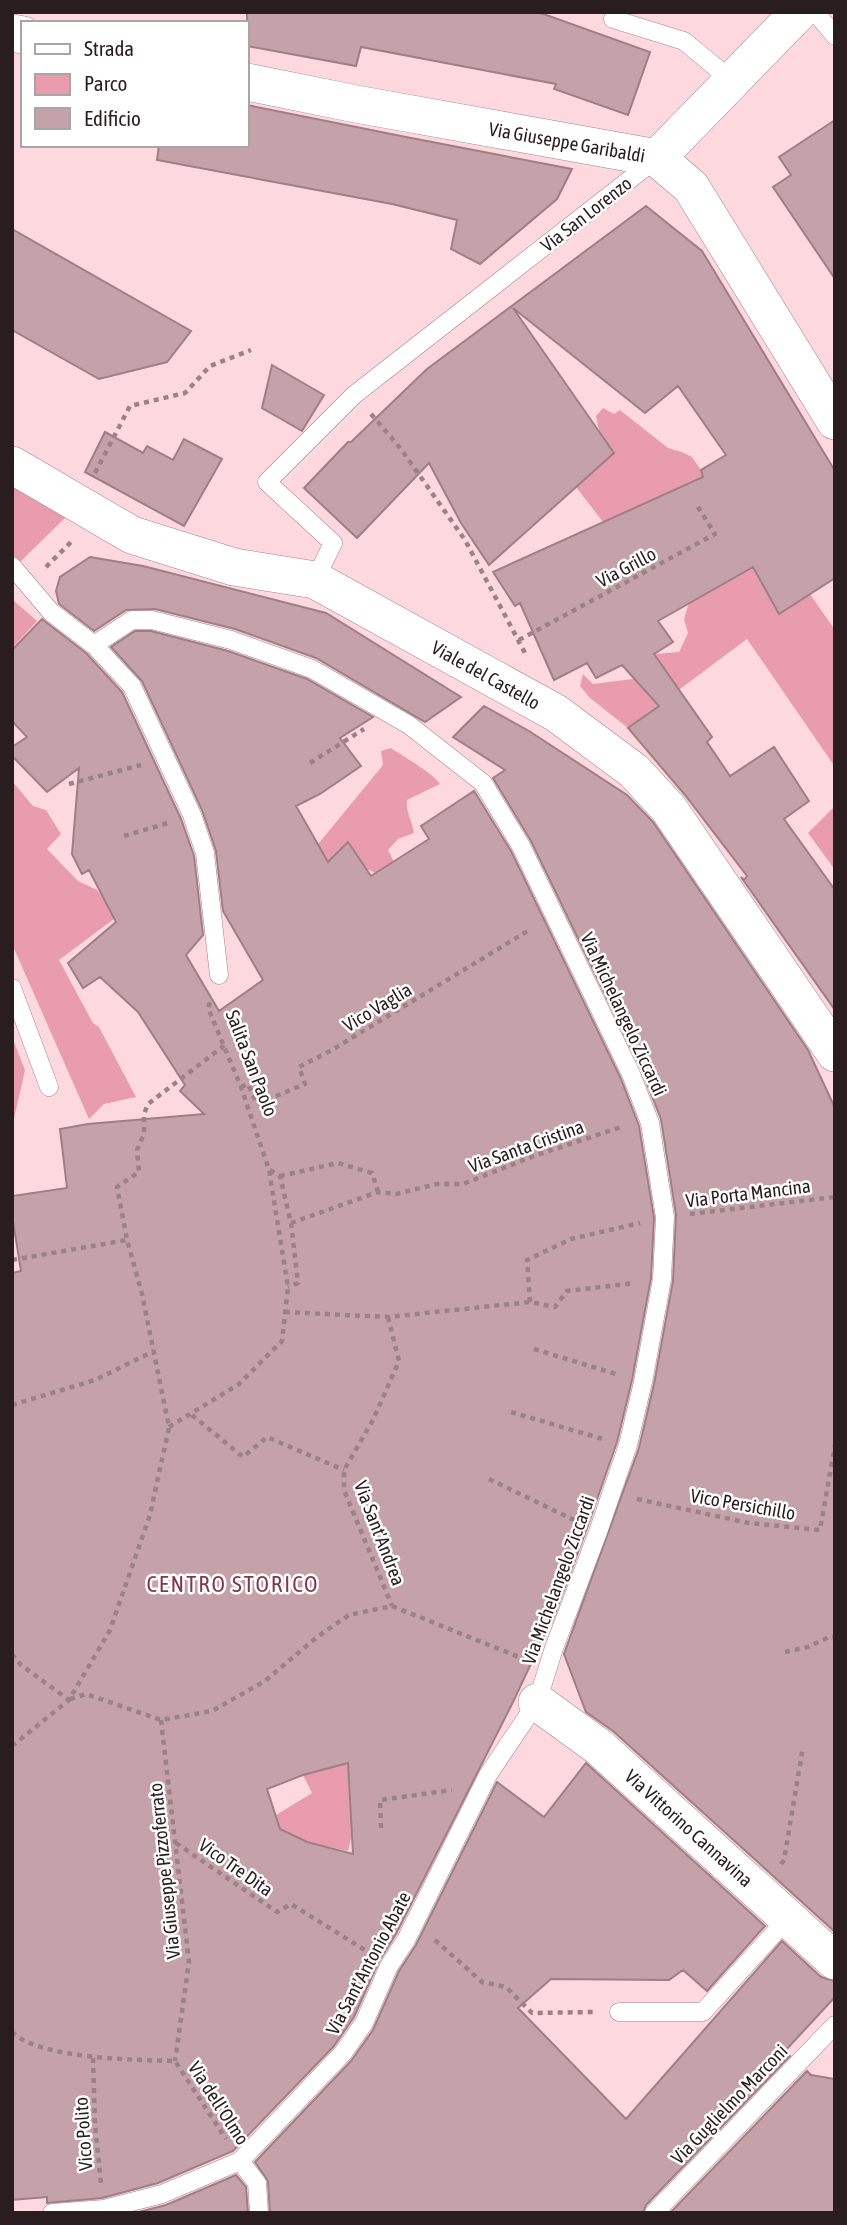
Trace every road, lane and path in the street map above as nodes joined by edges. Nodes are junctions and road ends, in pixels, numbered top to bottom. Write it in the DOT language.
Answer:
graph roads {
  1 [pos="15,12"];
  2 [pos="799,12"];
  3 [pos="815,12"];
  4 [pos="613,19"];
  5 [pos="12,24"];
  6 [pos="835,36"];
  7 [pos="731,80"];
  8 [pos="248,82"];
  9 [pos="657,159"];
  10 [pos="251,350"];
  11 [pos="354,395"];
  12 [pos="835,421"];
  13 [pos="12,466"];
  14 [pos="93,476"];
  15 [pos="696,504"];
  16 [pos="96,516"];
  17 [pos="12,566"];
  18 [pos="315,580"];
  19 [pos="28,585"];
  20 [pos="519,640"];
  21 [pos="94,645"];
  22 [pos="531,664"];
  23 [pos="342,742"];
  24 [pos="166,759"];
  25 [pos="310,763"];
  26 [pos="69,784"];
  27 [pos="192,815"];
  28 [pos="124,836"];
  29 [pos="554,915"];
  30 [pos="219,975"];
  31 [pos="12,988"];
  32 [pos="225,1045"];
  33 [pos="835,1053"];
  34 [pos="49,1087"];
  35 [pos="241,1087"];
  36 [pos="648,1117"];
  37 [pos="269,1170"];
  38 [pos="280,1176"];
  39 [pos="378,1192"];
  40 [pos="835,1197"];
  41 [pos="665,1217"];
  42 [pos="291,1223"];
  43 [pos="127,1240"];
  44 [pos="12,1260"];
  45 [pos="663,1279"];
  46 [pos="288,1287"];
  47 [pos="530,1302"];
  48 [pos="285,1312"];
  49 [pos="388,1317"];
  50 [pos="534,1349"];
  51 [pos="154,1351"];
  52 [pos="643,1382"];
  53 [pos="12,1405"];
  54 [pos="511,1412"];
  55 [pos="191,1415"];
  56 [pos="169,1427"];
  57 [pos="628,1445"];
  58 [pos="835,1445"];
  59 [pos="344,1470"];
  60 [pos="489,1479"];
  61 [pos="832,1481"];
  62 [pos="612,1494"];
  63 [pos="598,1532"];
  64 [pos="392,1606"];
  65 [pos="835,1637"];
  66 [pos="785,1652"];
  67 [pos="12,1654"];
  68 [pos="542,1685"];
  69 [pos="69,1700"];
  70 [pos="161,1720"];
  71 [pos="12,1746"];
  72 [pos="803,1747"];
  73 [pos="488,1775"];
  74 [pos="381,1828"];
  75 [pos="175,1842"];
  76 [pos="758,1891"];
  77 [pos="788,1918"];
  78 [pos="406,1940"];
  79 [pos="835,1961"];
  80 [pos="389,1966"];
  81 [pos="619,2012"];
  82 [pos="835,2025"];
  83 [pos="12,2032"];
  84 [pos="93,2058"];
  85 [pos="174,2061"];
  86 [pos="240,2161"];
  87 [pos="104,2208"];
  88 [pos="52,2213"];
  89 [pos="259,2213"];
  90 [pos="654,2213"];
  1 -- 5 [label="lane"];
  2 -- 7 [label="street, Via San Lorenzo"];
  3 -- 6 [label="lane"];
  4 -- 7 [label="lane"];
  7 -- 9 [label="street, Via San Lorenzo"];
  8 -- 9 [label="street, Via Giuseppe Garibaldi"];
  9 -- 11 [label="lane, Via San Lorenzo"];
  9 -- 12 [label="street, Via Giuseppe Garibaldi"];
  10 -- 14 [label="path"];
  11 -- 18 [label="lane, Via San Lorenzo"];
  11 -- 20 [label="path"];
  13 -- 16 [label="street, Viale del Castello"];
  15 -- 20 [label="path, Via Grillo"];
  16 -- 18 [label="street, Viale del Castello"];
  16 -- 19 [label="path"];
  17 -- 19 [label="lane"];
  18 -- 33 [label="street, Viale del Castello"];
  19 -- 21 [label="lane"];
  20 -- 22 [label="path"];
  21 -- 24 [label="lane"];
  21 -- 29 [label="lane, Via Michelangelo Ziccardi"];
  23 -- 25 [label="path"];
  24 -- 26 [label="path"];
  24 -- 27 [label="lane"];
  27 -- 28 [label="path"];
  27 -- 30 [label="lane"];
  29 -- 35 [label="path, Vico Vaglia"];
  29 -- 36 [label="lane, Via Michelangelo Ziccardi"];
  30 -- 32 [label="path, Salita San Paolo"];
  31 -- 34 [label="lane"];
  32 -- 35 [label="path, Salita San Paolo"];
  32 -- 43 [label="path"];
  35 -- 37 [label="path, Salita San Paolo"];
  36 -- 39 [label="path, Via Santa Cristina"];
  36 -- 41 [label="lane, Via Michelangelo Ziccardi"];
  37 -- 38 [label="path"];
  37 -- 46 [label="path, Salita San Paolo"];
  38 -- 39 [label="path"];
  38 -- 42 [label="path"];
  39 -- 42 [label="path, Via Santa Cristina"];
  40 -- 41 [label="path, Via Porta Mancina"];
  41 -- 45 [label="lane, Via Michelangelo Ziccardi"];
  41 -- 47 [label="path, Via Porta Mancina"];
  42 -- 46 [label="path"];
  43 -- 44 [label="path"];
  43 -- 51 [label="path"];
  45 -- 47 [label="path"];
  45 -- 52 [label="lane, Via Michelangelo Ziccardi"];
  46 -- 48 [label="path, Salita San Paolo"];
  47 -- 49 [label="path"];
  48 -- 49 [label="path"];
  48 -- 55 [label="path, Salita San Paolo"];
  49 -- 59 [label="path, Via Sant'Andrea"];
  50 -- 52 [label="path"];
  51 -- 53 [label="path"];
  51 -- 56 [label="path"];
  52 -- 57 [label="lane, Via Michelangelo Ziccardi"];
  54 -- 57 [label="path"];
  55 -- 56 [label="path, Salita San Paolo"];
  55 -- 59 [label="path"];
  56 -- 69 [label="path"];
  57 -- 62 [label="lane, Via Michelangelo Ziccardi"];
  58 -- 61 [label="path, Vico Persichillo"];
  59 -- 64 [label="path, Via Sant'Andrea"];
  60 -- 63 [label="path"];
  61 -- 62 [label="path, Vico Persichillo"];
  62 -- 63 [label="lane, Via Michelangelo Ziccardi"];
  63 -- 68 [label="lane, Via Michelangelo Ziccardi"];
  64 -- 68 [label="path"];
  64 -- 70 [label="path"];
  65 -- 66 [label="path"];
  67 -- 69 [label="path"];
  68 -- 73 [label="lane, Via Sant'Antonio Abate"];
  68 -- 76 [label="street, Via Vittorino Cannavina"];
  69 -- 70 [label="path"];
  69 -- 71 [label="path"];
  70 -- 75 [label="path, Via Giuseppe Pizzoferrato"];
  72 -- 76 [label="path"];
  73 -- 74 [label="path"];
  73 -- 78 [label="lane, Via Sant'Antonio Abate"];
  75 -- 80 [label="path, Vico Tre Dita"];
  75 -- 85 [label="path, Via Giuseppe Pizzoferrato"];
  76 -- 77 [label="street, Via Vittorino Cannavina"];
  77 -- 79 [label="street, Via Vittorino Cannavina"];
  77 -- 81 [label="lane"];
  78 -- 80 [label="lane, Via Sant'Antonio Abate"];
  78 -- 81 [label="path"];
  80 -- 86 [label="lane, Via Sant'Antonio Abate"];
  82 -- 90 [label="lane, Via Guglielmo Marconi"];
  83 -- 84 [label="path, Via dell'Olmo"];
  84 -- 85 [label="path, Via dell'Olmo"];
  84 -- 87 [label="path, Vico Polito"];
  85 -- 86 [label="path, Via dell'Olmo"];
  86 -- 87 [label="lane, Via Sant'Antonio Abate"];
  86 -- 89 [label="lane"];
  87 -- 88 [label="lane, Via Sant'Antonio Abate"];
}
